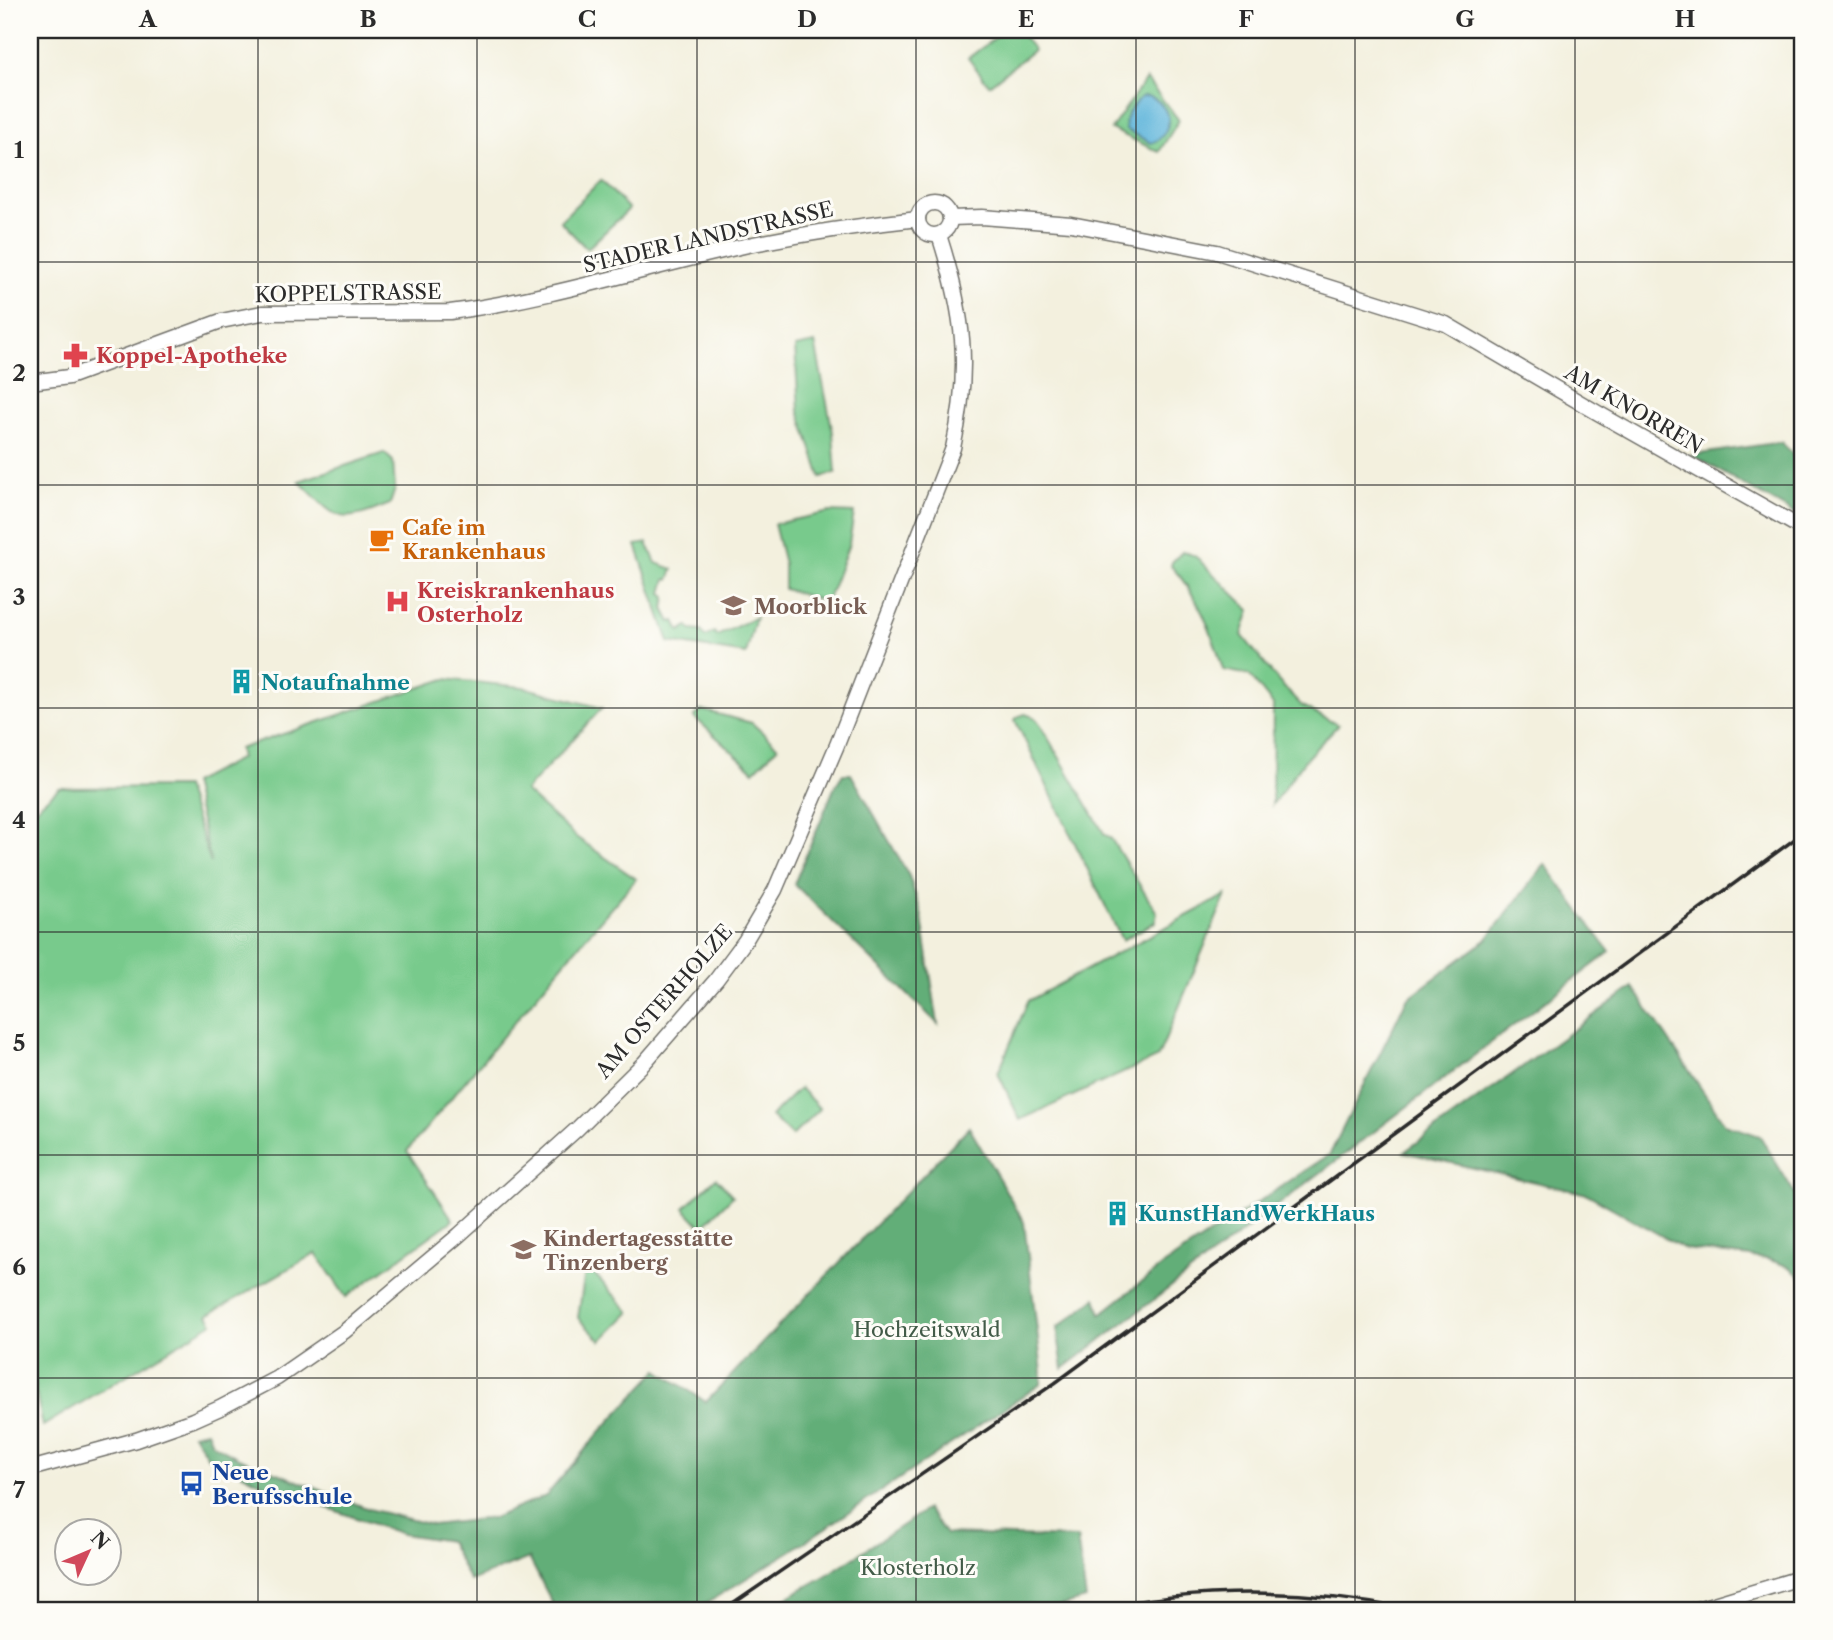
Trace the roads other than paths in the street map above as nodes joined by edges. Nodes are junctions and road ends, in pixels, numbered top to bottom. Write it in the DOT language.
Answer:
graph roads {
  1 [pos="950,218"];
  2 [pos="918,219"];
  3 [pos="939,235"];
  4 [pos="509,304"];
  5 [pos="30,382"];
  6 [pos="1803,528"];
  7 [pos="30,1469"];
  8 [pos="1803,1577"];
  9 [pos="1695,1610"];
  1 -- 2 [label="street"];
  1 -- 3 [label="street"];
  1 -- 6 [label="street, AM KNORREN"];
  2 -- 3 [label="street"];
  2 -- 4 [label="street, STADER LANDSTRASSE"];
  3 -- 7 [label="street, AM OSTERHOLZE"];
  4 -- 5 [label="street, KOPPELSTRASSE"];
  8 -- 9 [label="street"];
}
